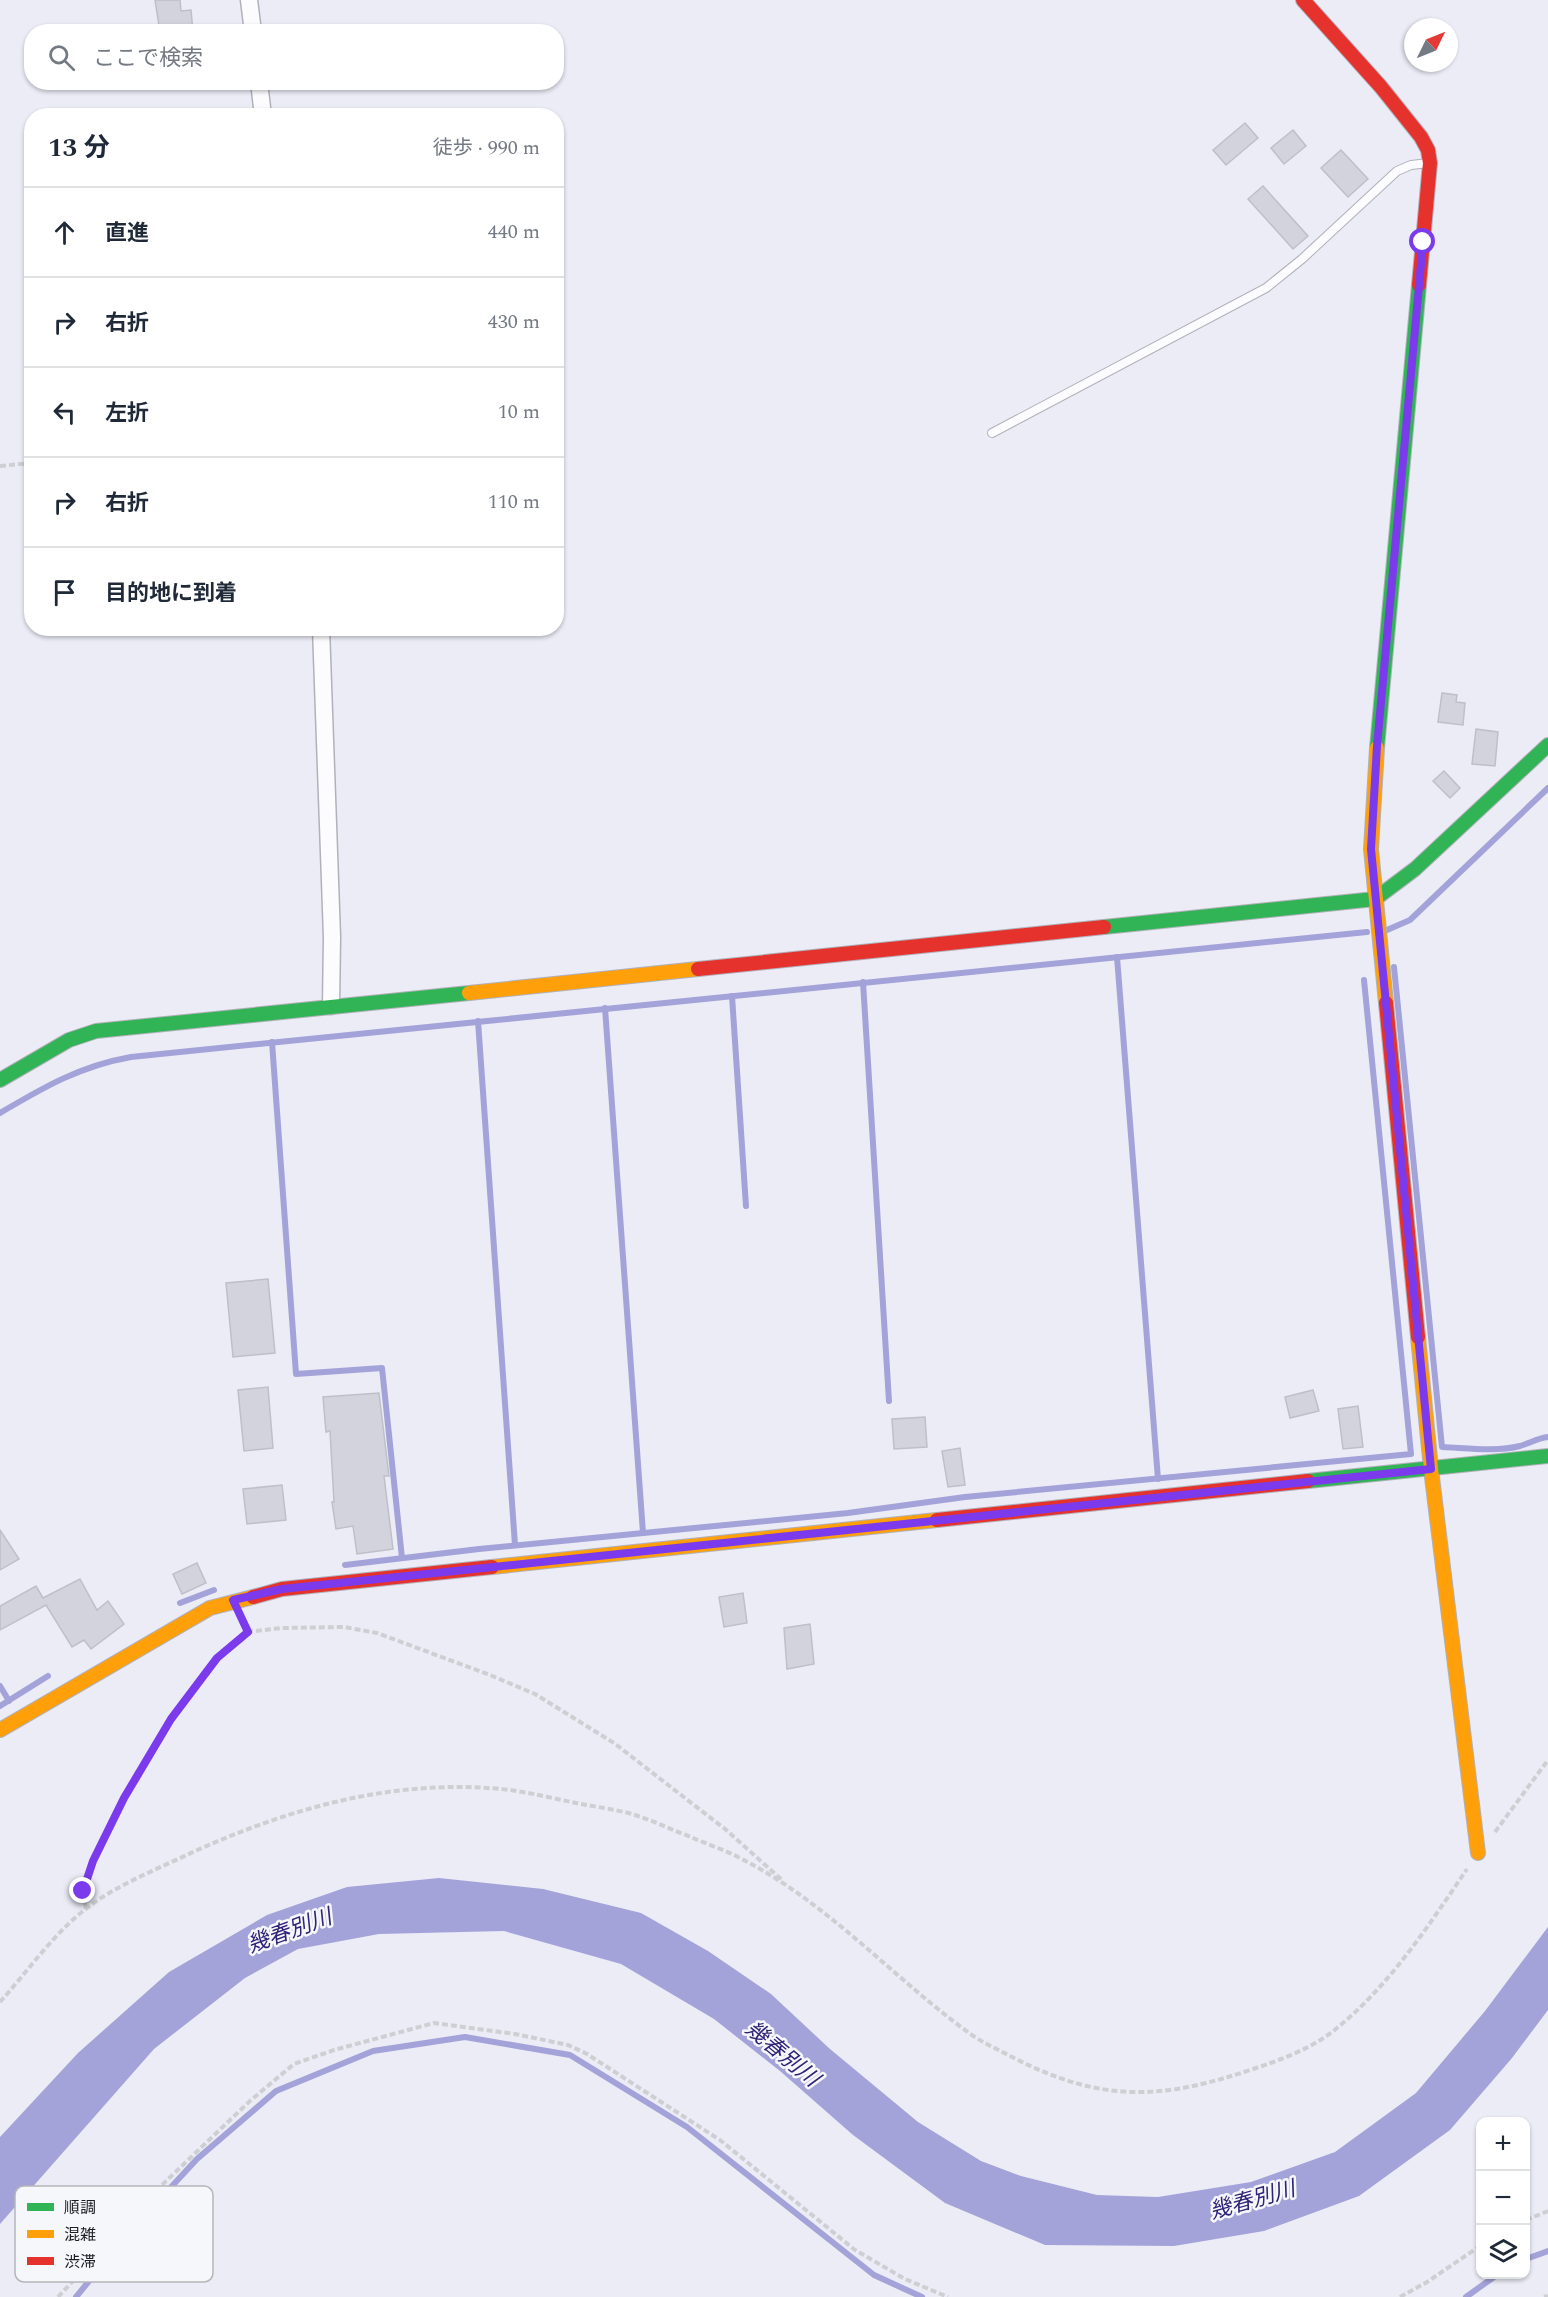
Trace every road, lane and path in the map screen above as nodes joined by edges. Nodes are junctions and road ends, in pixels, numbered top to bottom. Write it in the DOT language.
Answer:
graph roads {
  1 [pos="249,0"];
  2 [pos="1303,0"];
  3 [pos="252,24"];
  4 [pos="260,90"];
  5 [pos="262,108"];
  6 [pos="1430,163"];
  7 [pos="992,434"];
  8 [pos="24,464"];
  9 [pos="0,466"];
  10 [pos="321,636"];
  11 [pos="1548,745"];
  12 [pos="1375,899"];
  13 [pos="331,1006"];
  14 [pos="0,1080"];
  15 [pos="1548,1456"];
  16 [pos="1431,1469"];
  17 [pos="233,1600"];
  18 [pos="248,1632"];
  19 [pos="0,1730"];
  20 [pos="1548,1760"];
  21 [pos="1478,1853"];
  22 [pos="790,1888"];
  23 [pos="86,1909"];
  24 [pos="0,2002"];
  25 [pos="160,2186"];
  26 [pos="1548,2211"];
  27 [pos="1530,2218"];
  28 [pos="1476,2249"];
  29 [pos="72,2282"];
  30 [pos="1548,2296"];
  31 [pos="58,2297"];
  32 [pos="948,2297"];
  33 [pos="1400,2297"];
  34 [pos="1544,2297"];
  1 -- 3 [label="street"];
  2 -- 6 [label="street"];
  4 -- 5 [label="street"];
  6 -- 7 [label="lane"];
  6 -- 12 [label="street"];
  8 -- 9 [label="path"];
  10 -- 13 [label="street"];
  11 -- 12 [label="street"];
  12 -- 13 [label="street"];
  12 -- 16 [label="street"];
  13 -- 14 [label="street"];
  15 -- 16 [label="street"];
  16 -- 17 [label="street"];
  16 -- 21 [label="street"];
  17 -- 18 [label="path"];
  17 -- 19 [label="street"];
  18 -- 22 [label="path"];
  18 -- 23 [label="path"];
  20 -- 21 [label="path"];
  21 -- 22 [label="path"];
  22 -- 23 [label="path"];
  23 -- 24 [label="path"];
  25 -- 32 [label="path"];
  26 -- 27 [label="path"];
  28 -- 33 [label="path"];
  29 -- 31 [label="path"];
  30 -- 34 [label="path"];
}
